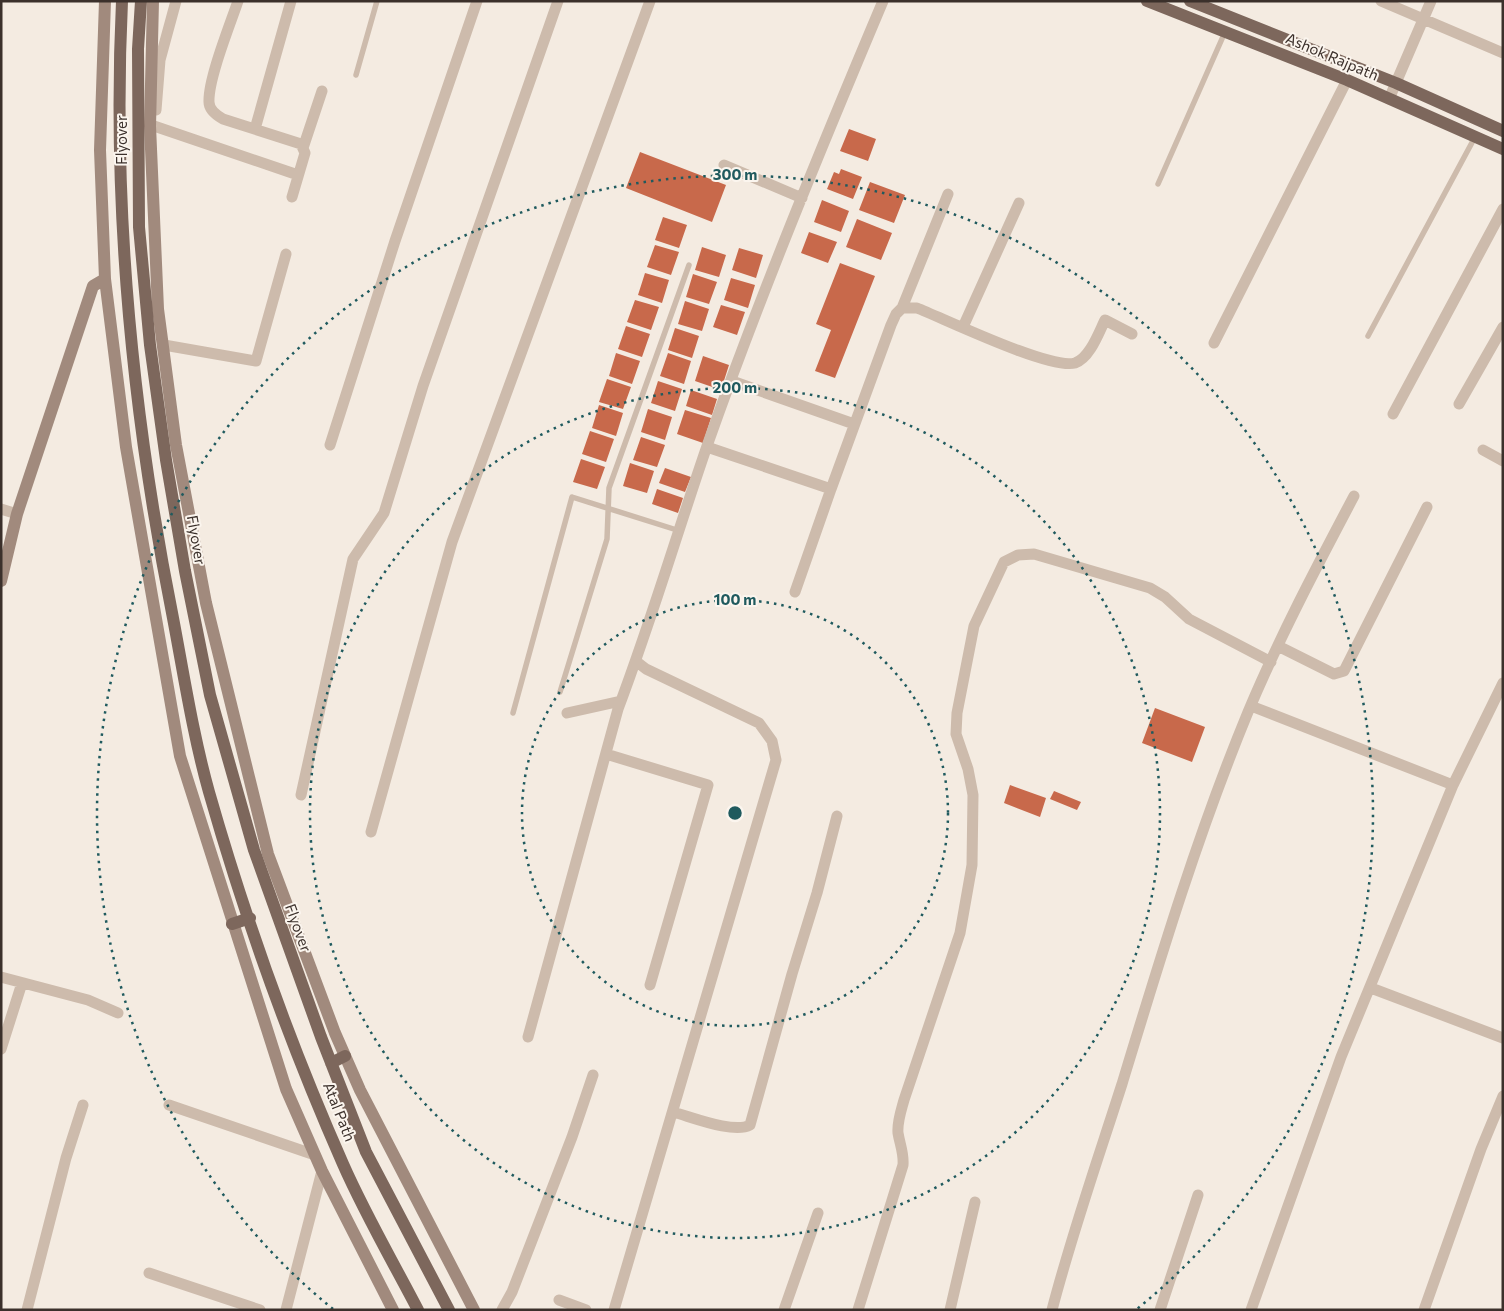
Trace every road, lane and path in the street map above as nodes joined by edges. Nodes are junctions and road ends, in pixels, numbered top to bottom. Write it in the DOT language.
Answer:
graph roads {
  1 [pos="105,1"];
  2 [pos="122,1"];
  3 [pos="141,1"];
  4 [pos="153,1"];
  5 [pos="176,1"];
  6 [pos="238,1"];
  7 [pos="291,1"];
  8 [pos="377,1"];
  9 [pos="477,1"];
  10 [pos="558,1"];
  11 [pos="650,1"];
  12 [pos="884,1"];
  13 [pos="1147,1"];
  14 [pos="1190,1"];
  15 [pos="1381,1"];
  16 [pos="1431,1"];
  17 [pos="1160,3"];
  18 [pos="1424,20"];
  19 [pos="1225,30"];
  20 [pos="1503,53"];
  21 [pos="356,75"];
  22 [pos="1347,80"];
  23 [pos="1396,83"];
  24 [pos="322,92"];
  25 [pos="1390,98"];
  26 [pos="152,126"];
  27 [pos="255,129"];
  28 [pos="1503,131"];
  29 [pos="1476,135"];
  30 [pos="303,148"];
  31 [pos="1503,149"];
  32 [pos="724,165"];
  33 [pos="298,175"];
  34 [pos="1158,184"];
  35 [pos="948,194"];
  36 [pos="292,197"];
  37 [pos="802,198"];
  38 [pos="1019,203"];
  39 [pos="1503,209"];
  40 [pos="286,254"];
  41 [pos="689,266"];
  42 [pos="105,279"];
  43 [pos="902,308"];
  44 [pos="963,326"];
  45 [pos="1503,327"];
  46 [pos="1132,334"];
  47 [pos="1368,336"];
  48 [pos="1214,343"];
  49 [pos="164,345"];
  50 [pos="732,381"];
  51 [pos="1459,404"];
  52 [pos="1393,414"];
  53 [pos="854,424"];
  54 [pos="330,445"];
  55 [pos="707,446"];
  56 [pos="1484,450"];
  57 [pos="1503,461"];
  58 [pos="831,489"];
  59 [pos="1354,496"];
  60 [pos="607,506"];
  61 [pos="1427,507"];
  62 [pos="1,509"];
  63 [pos="17,514"];
  64 [pos="680,531"];
  65 [pos="1,581"];
  66 [pos="795,592"];
  67 [pos="1278,646"];
  68 [pos="637,662"];
  69 [pos="1271,662"];
  70 [pos="1503,683"];
  71 [pos="560,692"];
  72 [pos="621,701"];
  73 [pos="1251,706"];
  74 [pos="513,713"];
  75 [pos="567,713"];
  76 [pos="606,754"];
  77 [pos="1453,785"];
  78 [pos="301,795"];
  79 [pos="837,816"];
  80 [pos="371,832"];
  81 [pos="250,918"];
  82 [pos="232,924"];
  83 [pos="1,977"];
  84 [pos="22,983"];
  85 [pos="650,985"];
  86 [pos="1371,988"];
  87 [pos="118,1013"];
  88 [pos="528,1037"];
  89 [pos="1503,1038"];
  90 [pos="1,1049"];
  91 [pos="345,1056"];
  92 [pos="331,1063"];
  93 [pos="593,1075"];
  94 [pos="1503,1096"];
  95 [pos="82,1105"];
  96 [pos="169,1105"];
  97 [pos="674,1112"];
  98 [pos="315,1155"];
  99 [pos="322,1171"];
  100 [pos="1198,1194"];
  101 [pos="975,1202"];
  102 [pos="818,1213"];
  103 [pos="149,1273"];
  104 [pos="560,1300"];
  105 [pos="27,1310"];
  106 [pos="260,1310"];
  107 [pos="286,1310"];
  108 [pos="393,1310"];
  109 [pos="418,1310"];
  110 [pos="449,1310"];
  111 [pos="474,1310"];
  112 [pos="502,1310"];
  113 [pos="586,1310"];
  114 [pos="614,1310"];
  115 [pos="784,1310"];
  116 [pos="858,1310"];
  117 [pos="950,1310"];
  118 [pos="1052,1310"];
  119 [pos="1160,1310"];
  120 [pos="1251,1310"];
  121 [pos="1424,1310"];
  1 -- 42 [label="street"];
  2 -- 81 [label="main road, Flyover"];
  3 -- 92 [label="main road, Flyover"];
  4 -- 26 [label="street"];
  5 -- 26 [label="street"];
  6 -- 27 [label="street"];
  7 -- 27 [label="street"];
  8 -- 21 [label="lane"];
  9 -- 54 [label="street"];
  10 -- 78 [label="street"];
  11 -- 80 [label="street"];
  12 -- 37 [label="street"];
  13 -- 17 [label="main road, Ashok Rajpath"];
  14 -- 23 [label="main road, Ashok Rajpath"];
  15 -- 18 [label="street"];
  16 -- 18 [label="street"];
  17 -- 19 [label="main road, Ashok Rajpath"];
  18 -- 20 [label="street"];
  18 -- 23 [label="street"];
  19 -- 22 [label="main road, Ashok Rajpath"];
  19 -- 34 [label="lane"];
  22 -- 25 [label="main road, Ashok Rajpath"];
  22 -- 48 [label="street"];
  23 -- 25 [label="street"];
  23 -- 28 [label="main road, Ashok Rajpath"];
  24 -- 30 [label="street"];
  25 -- 29 [label="main road, Ashok Rajpath"];
  26 -- 33 [label="street"];
  26 -- 49 [label="street"];
  27 -- 30 [label="street"];
  29 -- 31 [label="main road, Ashok Rajpath"];
  29 -- 47 [label="lane"];
  30 -- 33 [label="street"];
  32 -- 37 [label="street"];
  33 -- 36 [label="street"];
  35 -- 43 [label="street"];
  37 -- 50 [label="street"];
  38 -- 44 [label="street"];
  39 -- 52 [label="street"];
  40 -- 49 [label="street"];
  41 -- 60 [label="lane"];
  42 -- 63 [label="street"];
  42 -- 82 [label="street"];
  43 -- 44 [label="street"];
  43 -- 53 [label="street"];
  44 -- 46 [label="street"];
  45 -- 51 [label="street"];
  49 -- 91 [label="street"];
  50 -- 53 [label="street"];
  50 -- 55 [label="street"];
  53 -- 58 [label="street"];
  55 -- 58 [label="street"];
  55 -- 64 [label="street"];
  56 -- 57 [label="street"];
  58 -- 66 [label="street"];
  59 -- 67 [label="street"];
  60 -- 64 [label="lane"];
  60 -- 71 [label="lane"];
  60 -- 74 [label="lane"];
  61 -- 67 [label="street"];
  62 -- 63 [label="street"];
  63 -- 65 [label="street"];
  64 -- 68 [label="street"];
  67 -- 69 [label="street"];
  68 -- 72 [label="street"];
  68 -- 97 [label="street"];
  69 -- 73 [label="street"];
  69 -- 116 [label="street"];
  70 -- 77 [label="street"];
  72 -- 75 [label="street"];
  72 -- 76 [label="street"];
  73 -- 77 [label="street"];
  73 -- 118 [label="street"];
  76 -- 85 [label="street"];
  76 -- 88 [label="street"];
  77 -- 86 [label="street"];
  79 -- 97 [label="street"];
  81 -- 82 [label="main road"];
  81 -- 109 [label="main road, Atal Path"];
  82 -- 98 [label="street"];
  83 -- 84 [label="street"];
  84 -- 87 [label="street"];
  84 -- 90 [label="street"];
  86 -- 89 [label="street"];
  86 -- 120 [label="street"];
  91 -- 92 [label="main road"];
  91 -- 111 [label="street"];
  92 -- 110 [label="main road, Flyover"];
  93 -- 112 [label="street"];
  94 -- 121 [label="street"];
  95 -- 105 [label="street"];
  96 -- 98 [label="street"];
  97 -- 114 [label="street"];
  98 -- 99 [label="street"];
  99 -- 107 [label="street"];
  99 -- 108 [label="street"];
  100 -- 119 [label="street"];
  101 -- 117 [label="street"];
  102 -- 115 [label="street"];
  103 -- 106 [label="street"];
  104 -- 113 [label="street"];
}
